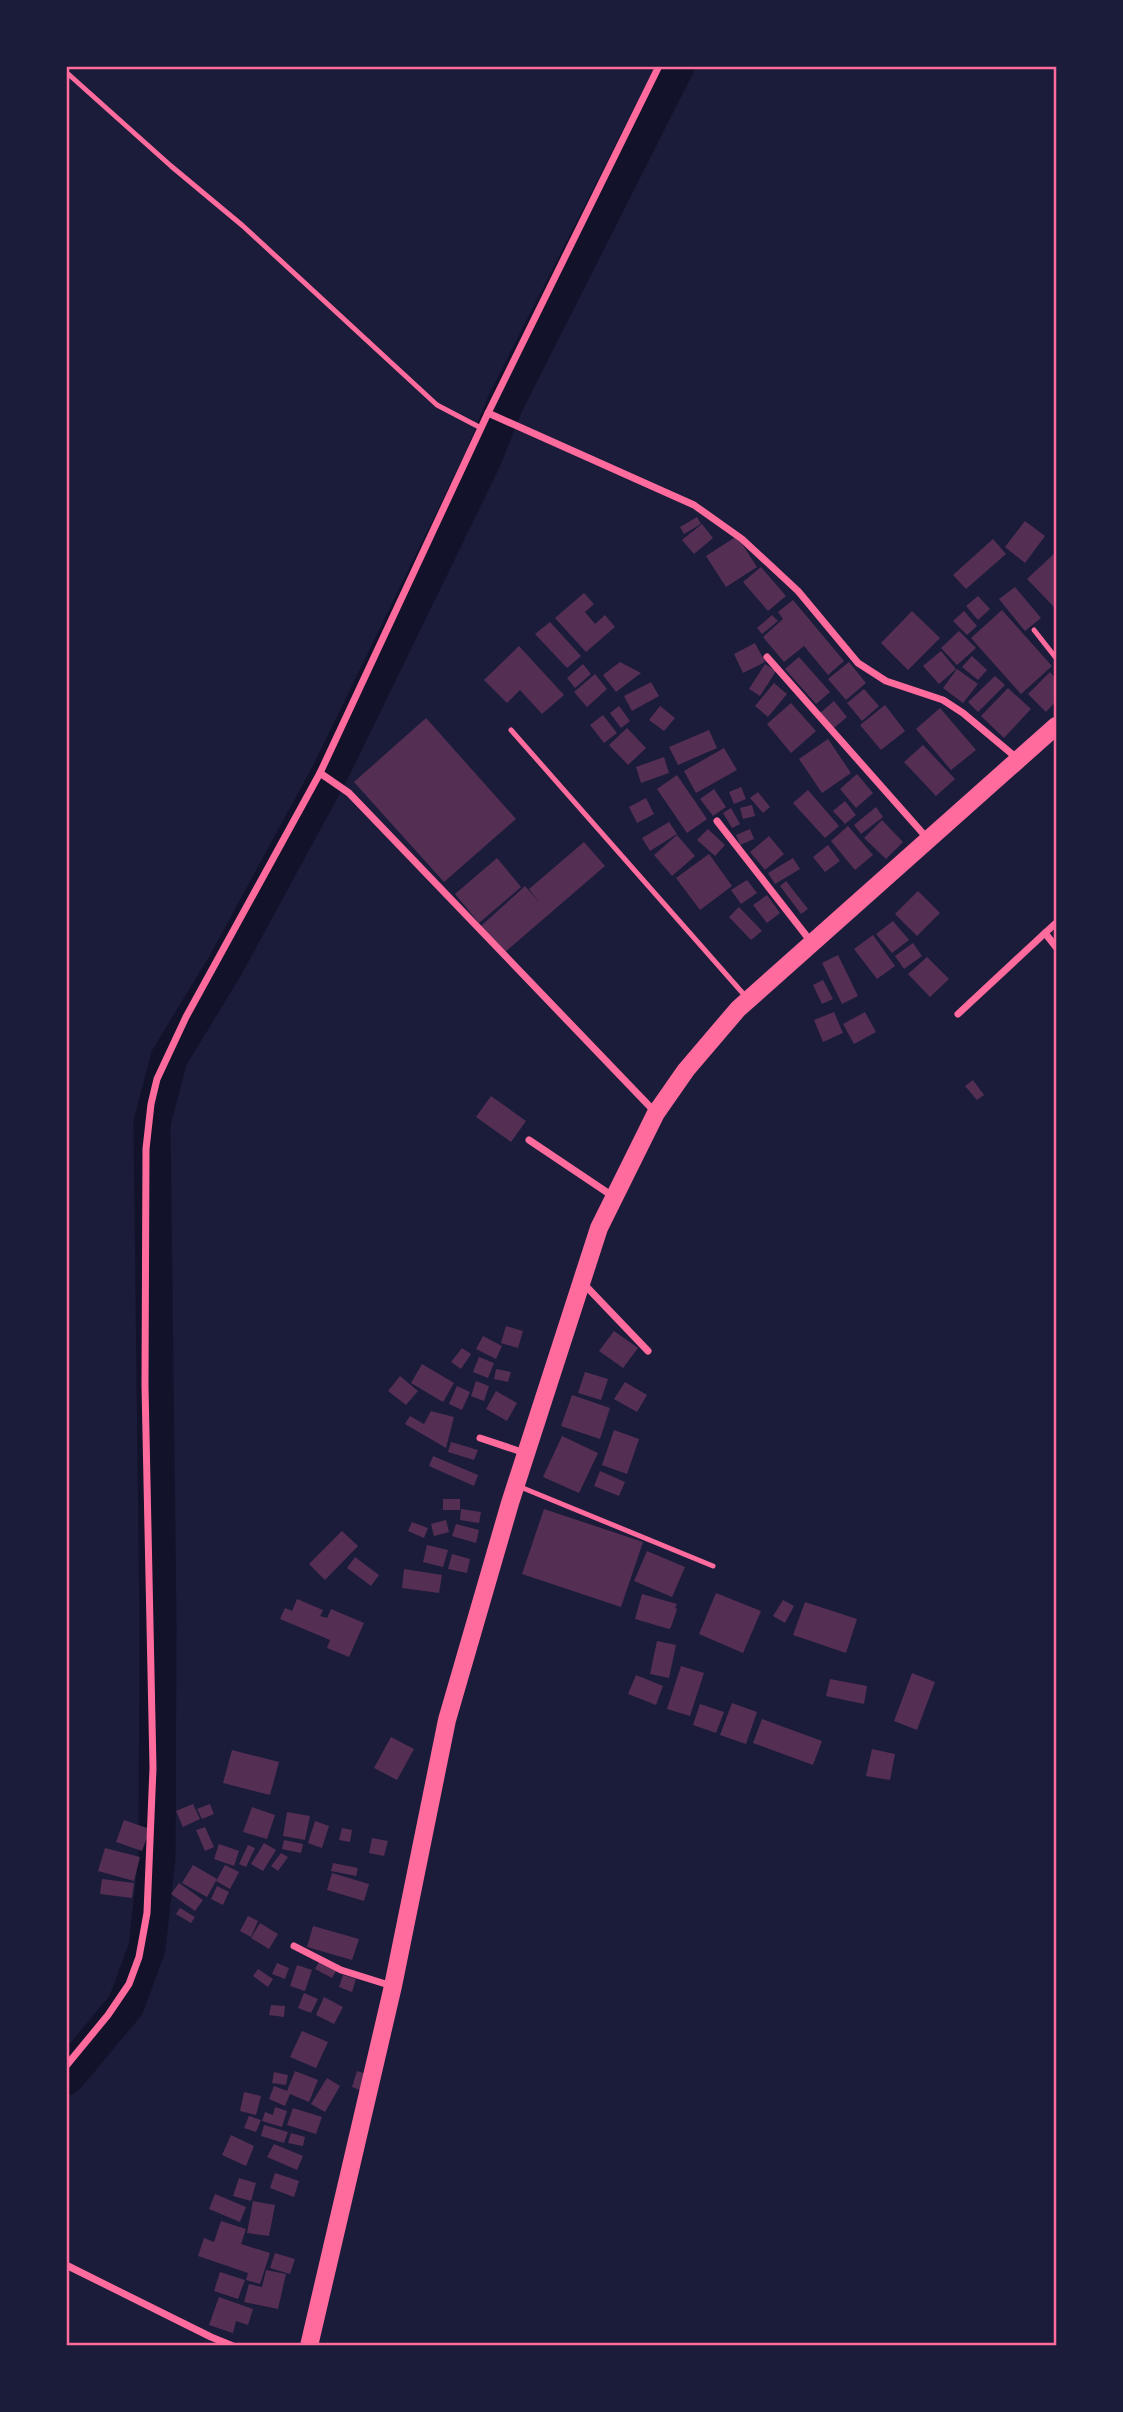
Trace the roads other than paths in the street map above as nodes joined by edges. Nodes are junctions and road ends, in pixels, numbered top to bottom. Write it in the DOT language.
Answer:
graph roads {
  1 [pos="659,66"];
  2 [pos="66,72"];
  3 [pos="491,415"];
  4 [pos="481,428"];
  5 [pos="1034,630"];
  6 [pos="767,657"];
  7 [pos="1056,657"];
  8 [pos="1056,726"];
  9 [pos="510,730"];
  10 [pos="1018,759"];
  11 [pos="321,774"];
  12 [pos="717,821"];
  13 [pos="929,840"];
  14 [pos="1056,923"];
  15 [pos="1045,933"];
  16 [pos="812,944"];
  17 [pos="1056,947"];
  18 [pos="748,1000"];
  19 [pos="958,1014"];
  20 [pos="656,1113"];
  21 [pos="529,1140"];
  22 [pos="614,1197"];
  23 [pos="581,1282"];
  24 [pos="648,1351"];
  25 [pos="480,1438"];
  26 [pos="526,1453"];
  27 [pos="516,1485"];
  28 [pos="713,1566"];
  29 [pos="294,1946"];
  30 [pos="393,1986"];
  31 [pos="66,2066"];
  32 [pos="66,2265"];
  33 [pos="233,2346"];
  34 [pos="309,2346"];
  1 -- 3 [label="street"];
  2 -- 4 [label="lane"];
  3 -- 4 [label="street"];
  3 -- 10 [label="street"];
  4 -- 11 [label="street"];
  5 -- 7 [label="lane"];
  6 -- 13 [label="street"];
  8 -- 10 [label="main road"];
  9 -- 18 [label="lane"];
  10 -- 13 [label="main road"];
  11 -- 20 [label="street"];
  11 -- 31 [label="street"];
  12 -- 16 [label="street"];
  13 -- 16 [label="main road"];
  14 -- 15 [label="street"];
  15 -- 17 [label="street"];
  15 -- 19 [label="street"];
  16 -- 18 [label="main road"];
  18 -- 20 [label="main road"];
  20 -- 22 [label="main road"];
  21 -- 22 [label="street"];
  22 -- 23 [label="main road"];
  23 -- 24 [label="street"];
  23 -- 26 [label="main road"];
  25 -- 26 [label="street"];
  26 -- 27 [label="main road"];
  27 -- 28 [label="lane"];
  27 -- 30 [label="main road"];
  29 -- 30 [label="street"];
  30 -- 34 [label="main road"];
  32 -- 33 [label="street"];
}
